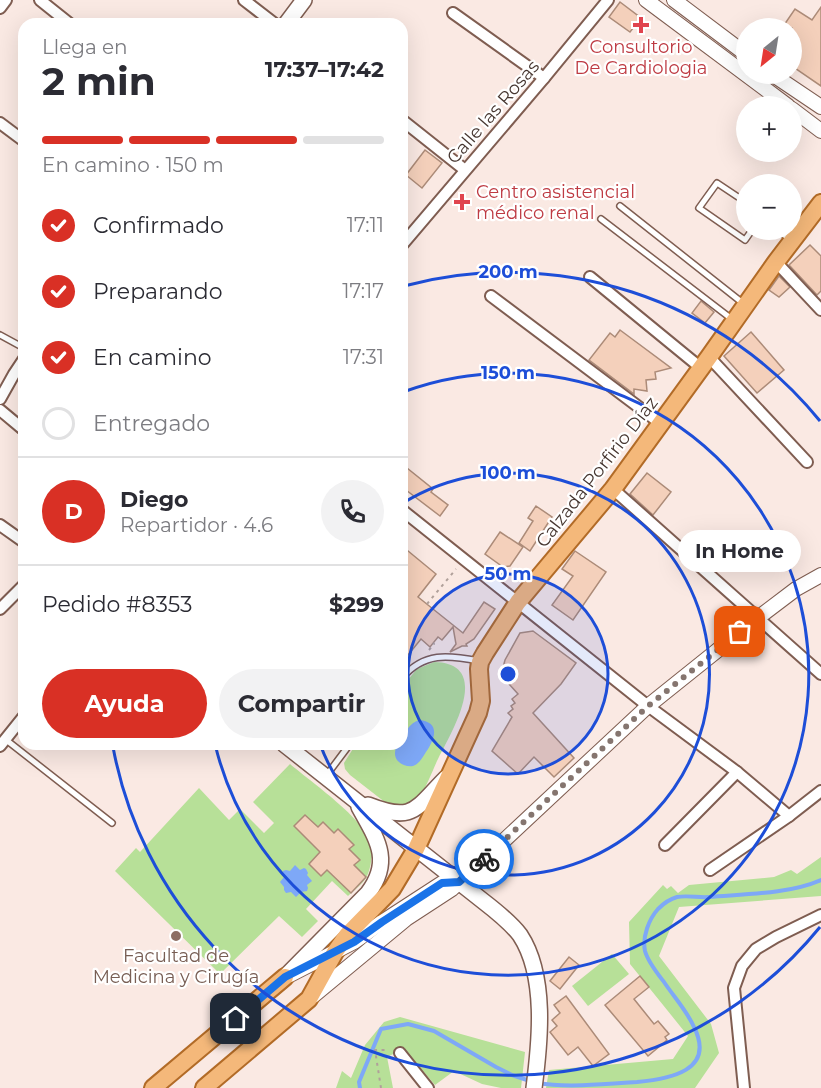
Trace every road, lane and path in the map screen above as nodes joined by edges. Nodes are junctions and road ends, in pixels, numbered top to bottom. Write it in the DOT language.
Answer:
graph roads {
  1 [pos="6,0"];
  2 [pos="40,0"];
  3 [pos="244,0"];
  4 [pos="304,0"];
  5 [pos="608,0"];
  6 [pos="646,0"];
  7 [pos="674,0"];
  8 [pos="0,8"];
  9 [pos="453,13"];
  10 [pos="62,18"];
  11 [pos="268,18"];
  12 [pos="290,18"];
  13 [pos="736,47"];
  14 [pos="544,78"];
  15 [pos="787,84"];
  16 [pos="775,96"];
  17 [pos="821,107"];
  18 [pos="802,117"];
  19 [pos="0,123"];
  20 [pos="408,125"];
  21 [pos="821,131"];
  22 [pos="18,136"];
  23 [pos="465,170"];
  24 [pos="736,196"];
  25 [pos="821,203"];
  26 [pos="620,206"];
  27 [pos="601,219"];
  28 [pos="802,227"];
  29 [pos="736,233"];
  30 [pos="408,238"];
  31 [pos="792,240"];
  32 [pos="776,262"];
  33 [pos="590,277"];
  34 [pos="490,296"];
  35 [pos="745,305"];
  36 [pos="821,310"];
  37 [pos="734,321"];
  38 [pos="0,335"];
  39 [pos="18,345"];
  40 [pos="705,363"];
  41 [pos="18,368"];
  42 [pos="0,399"];
  43 [pos="0,410"];
  44 [pos="660,423"];
  45 [pos="18,425"];
  46 [pos="807,462"];
  47 [pos="614,489"];
  48 [pos="408,515"];
  49 [pos="0,525"];
  50 [pos="18,538"];
  51 [pos="464,559"];
  52 [pos="821,575"];
  53 [pos="18,591"];
  54 [pos="518,602"];
  55 [pos="427,603"];
  56 [pos="0,609"];
  57 [pos="759,617"];
  58 [pos="480,662"];
  59 [pos="408,672"];
  60 [pos="821,674"];
  61 [pos="648,706"];
  62 [pos="18,724"];
  63 [pos="3,743"];
  64 [pos="291,750"];
  65 [pos="345,750"];
  66 [pos="737,772"];
  67 [pos="451,773"];
  68 [pos="325,777"];
  69 [pos="821,791"];
  70 [pos="354,800"];
  71 [pos="789,816"];
  72 [pos="112,823"];
  73 [pos="665,845"];
  74 [pos="416,849"];
  75 [pos="710,870"];
  76 [pos="459,882"];
  77 [pos="821,915"];
  78 [pos="335,951"];
  79 [pos="285,977"];
  80 [pos="309,999"];
  81 [pos="400,1053"];
  82 [pos="153,1088"];
  83 [pos="204,1088"];
  84 [pos="381,1088"];
  85 [pos="428,1088"];
  86 [pos="534,1088"];
  87 [pos="744,1088"];
  1 -- 8 [label="street"];
  2 -- 10 [label="street"];
  3 -- 11 [label="street"];
  4 -- 12 [label="main road"];
  5 -- 14 [label="street, Calle las Rosas"];
  6 -- 16 [label="street"];
  7 -- 13 [label="street"];
  9 -- 14 [label="street"];
  14 -- 23 [label="street, Calle las Rosas"];
  15 -- 17 [label="street"];
  18 -- 21 [label="street"];
  19 -- 22 [label="street"];
  20 -- 23 [label="street"];
  23 -- 30 [label="street, Calle las Rosas"];
  24 -- 29 [label="lane"];
  25 -- 28 [label="main road, Calzada Porfirio Díaz"];
  26 -- 35 [label="lane"];
  27 -- 37 [label="lane"];
  31 -- 32 [label="main road, Calzada Porfirio Díaz"];
  32 -- 35 [label="main road, Calzada Porfirio Díaz"];
  32 -- 36 [label="street"];
  33 -- 40 [label="street"];
  34 -- 44 [label="street"];
  35 -- 37 [label="main road, Calzada Porfirio Díaz"];
  37 -- 40 [label="main road, Calzada Porfirio Díaz"];
  38 -- 39 [label="lane"];
  40 -- 44 [label="main road, Calzada Porfirio Díaz"];
  40 -- 46 [label="street"];
  41 -- 42 [label="street"];
  43 -- 45 [label="street"];
  44 -- 47 [label="main road, Calzada Porfirio Díaz"];
  47 -- 54 [label="main road, Calzada Porfirio Díaz"];
  47 -- 57 [label="street"];
  48 -- 51 [label="street"];
  49 -- 50 [label="street"];
  51 -- 54 [label="street"];
  51 -- 55 [label="path"];
  52 -- 57 [label="street"];
  53 -- 56 [label="street"];
  54 -- 58 [label="main road, Calzada Porfirio Díaz"];
  54 -- 61 [label="street"];
  57 -- 60 [label="street"];
  57 -- 61 [label="street"];
  58 -- 59 [label="lane"];
  58 -- 67 [label="main road"];
  61 -- 66 [label="street"];
  61 -- 76 [label="street"];
  62 -- 63 [label="street"];
  63 -- 72 [label="lane"];
  64 -- 68 [label="main road"];
  65 -- 68 [label="lane"];
  66 -- 71 [label="street"];
  66 -- 73 [label="street"];
  67 -- 70 [label="main road"];
  67 -- 74 [label="main road"];
  68 -- 70 [label="main road"];
  69 -- 71 [label="street"];
  70 -- 74 [label="main road"];
  70 -- 79 [label="main road"];
  71 -- 75 [label="street"];
  74 -- 76 [label="main road"];
  74 -- 78 [label="main road"];
  76 -- 78 [label="street"];
  76 -- 80 [label="street"];
  76 -- 86 [label="main road"];
  77 -- 87 [label="street"];
  78 -- 79 [label="street"];
  78 -- 80 [label="main road"];
  79 -- 82 [label="main road"];
  80 -- 83 [label="main road"];
  81 -- 84 [label="path"];
  81 -- 85 [label="street"];
}
